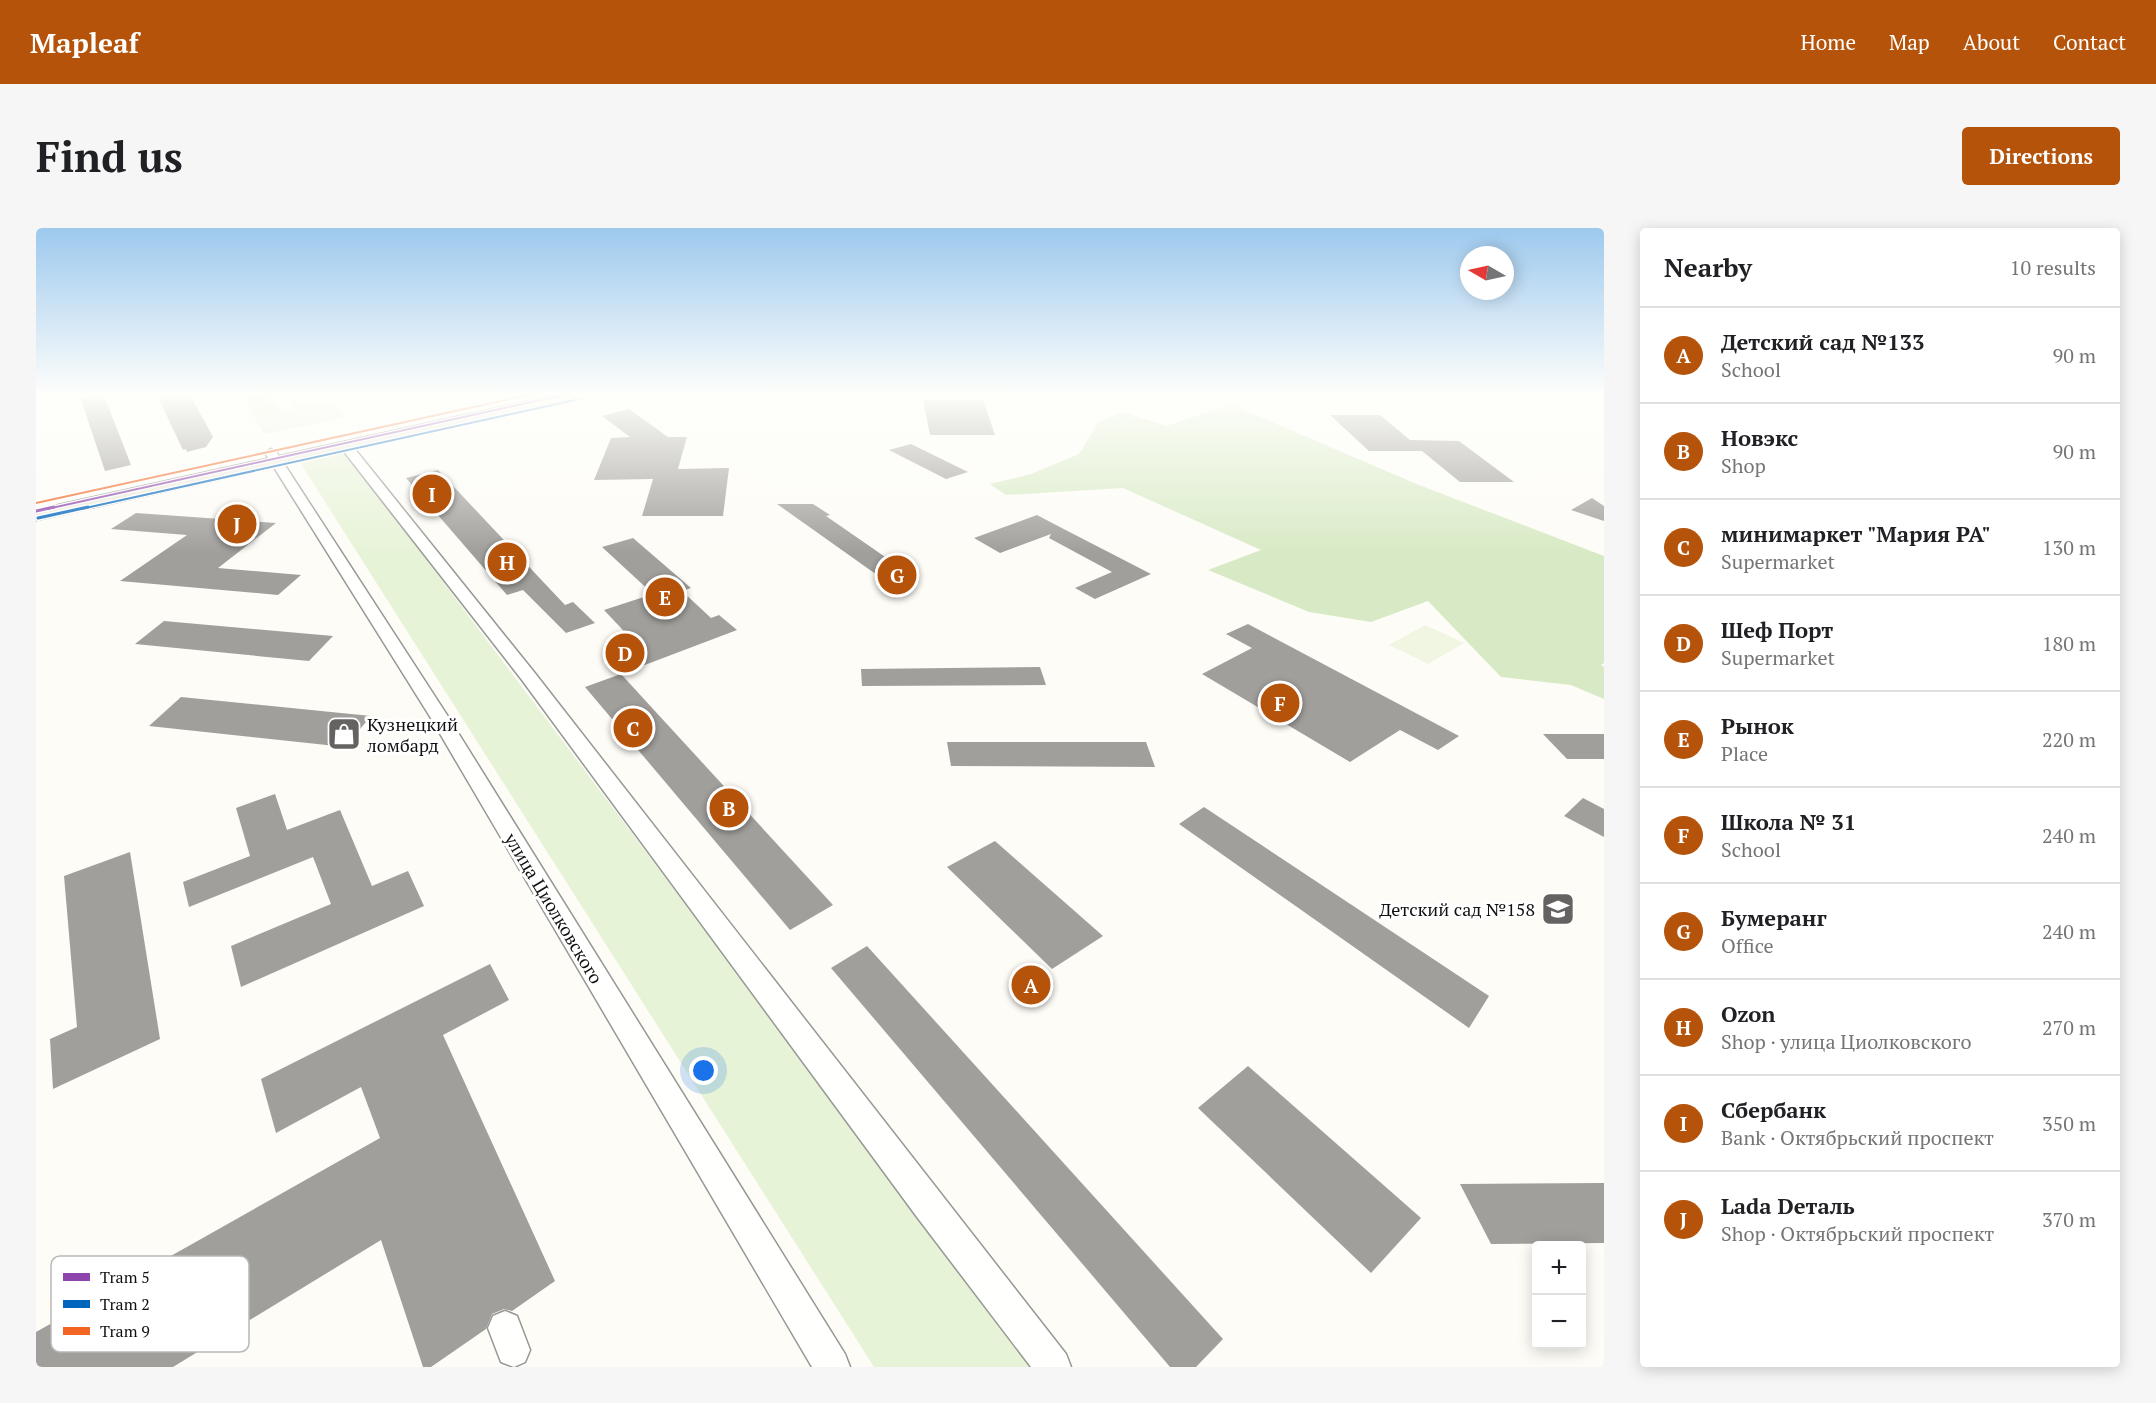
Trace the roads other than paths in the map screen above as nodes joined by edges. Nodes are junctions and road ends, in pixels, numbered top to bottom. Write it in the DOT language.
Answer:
graph roads {
  1 [pos="321,446"];
  2 [pos="345,446"];
  3 [pos="346,446"];
  4 [pos="274,457"];
  5 [pos="36,505"];
  6 [pos="36,514"];
  7 [pos="832,1367"];
  8 [pos="1053,1367"];
  1 -- 4 [label="main road"];
  2 -- 4 [label="main road"];
  3 -- 8 [label="street"];
  4 -- 5 [label="main road"];
  4 -- 6 [label="main road"];
  4 -- 7 [label="street, улица Циолковского"];
}
